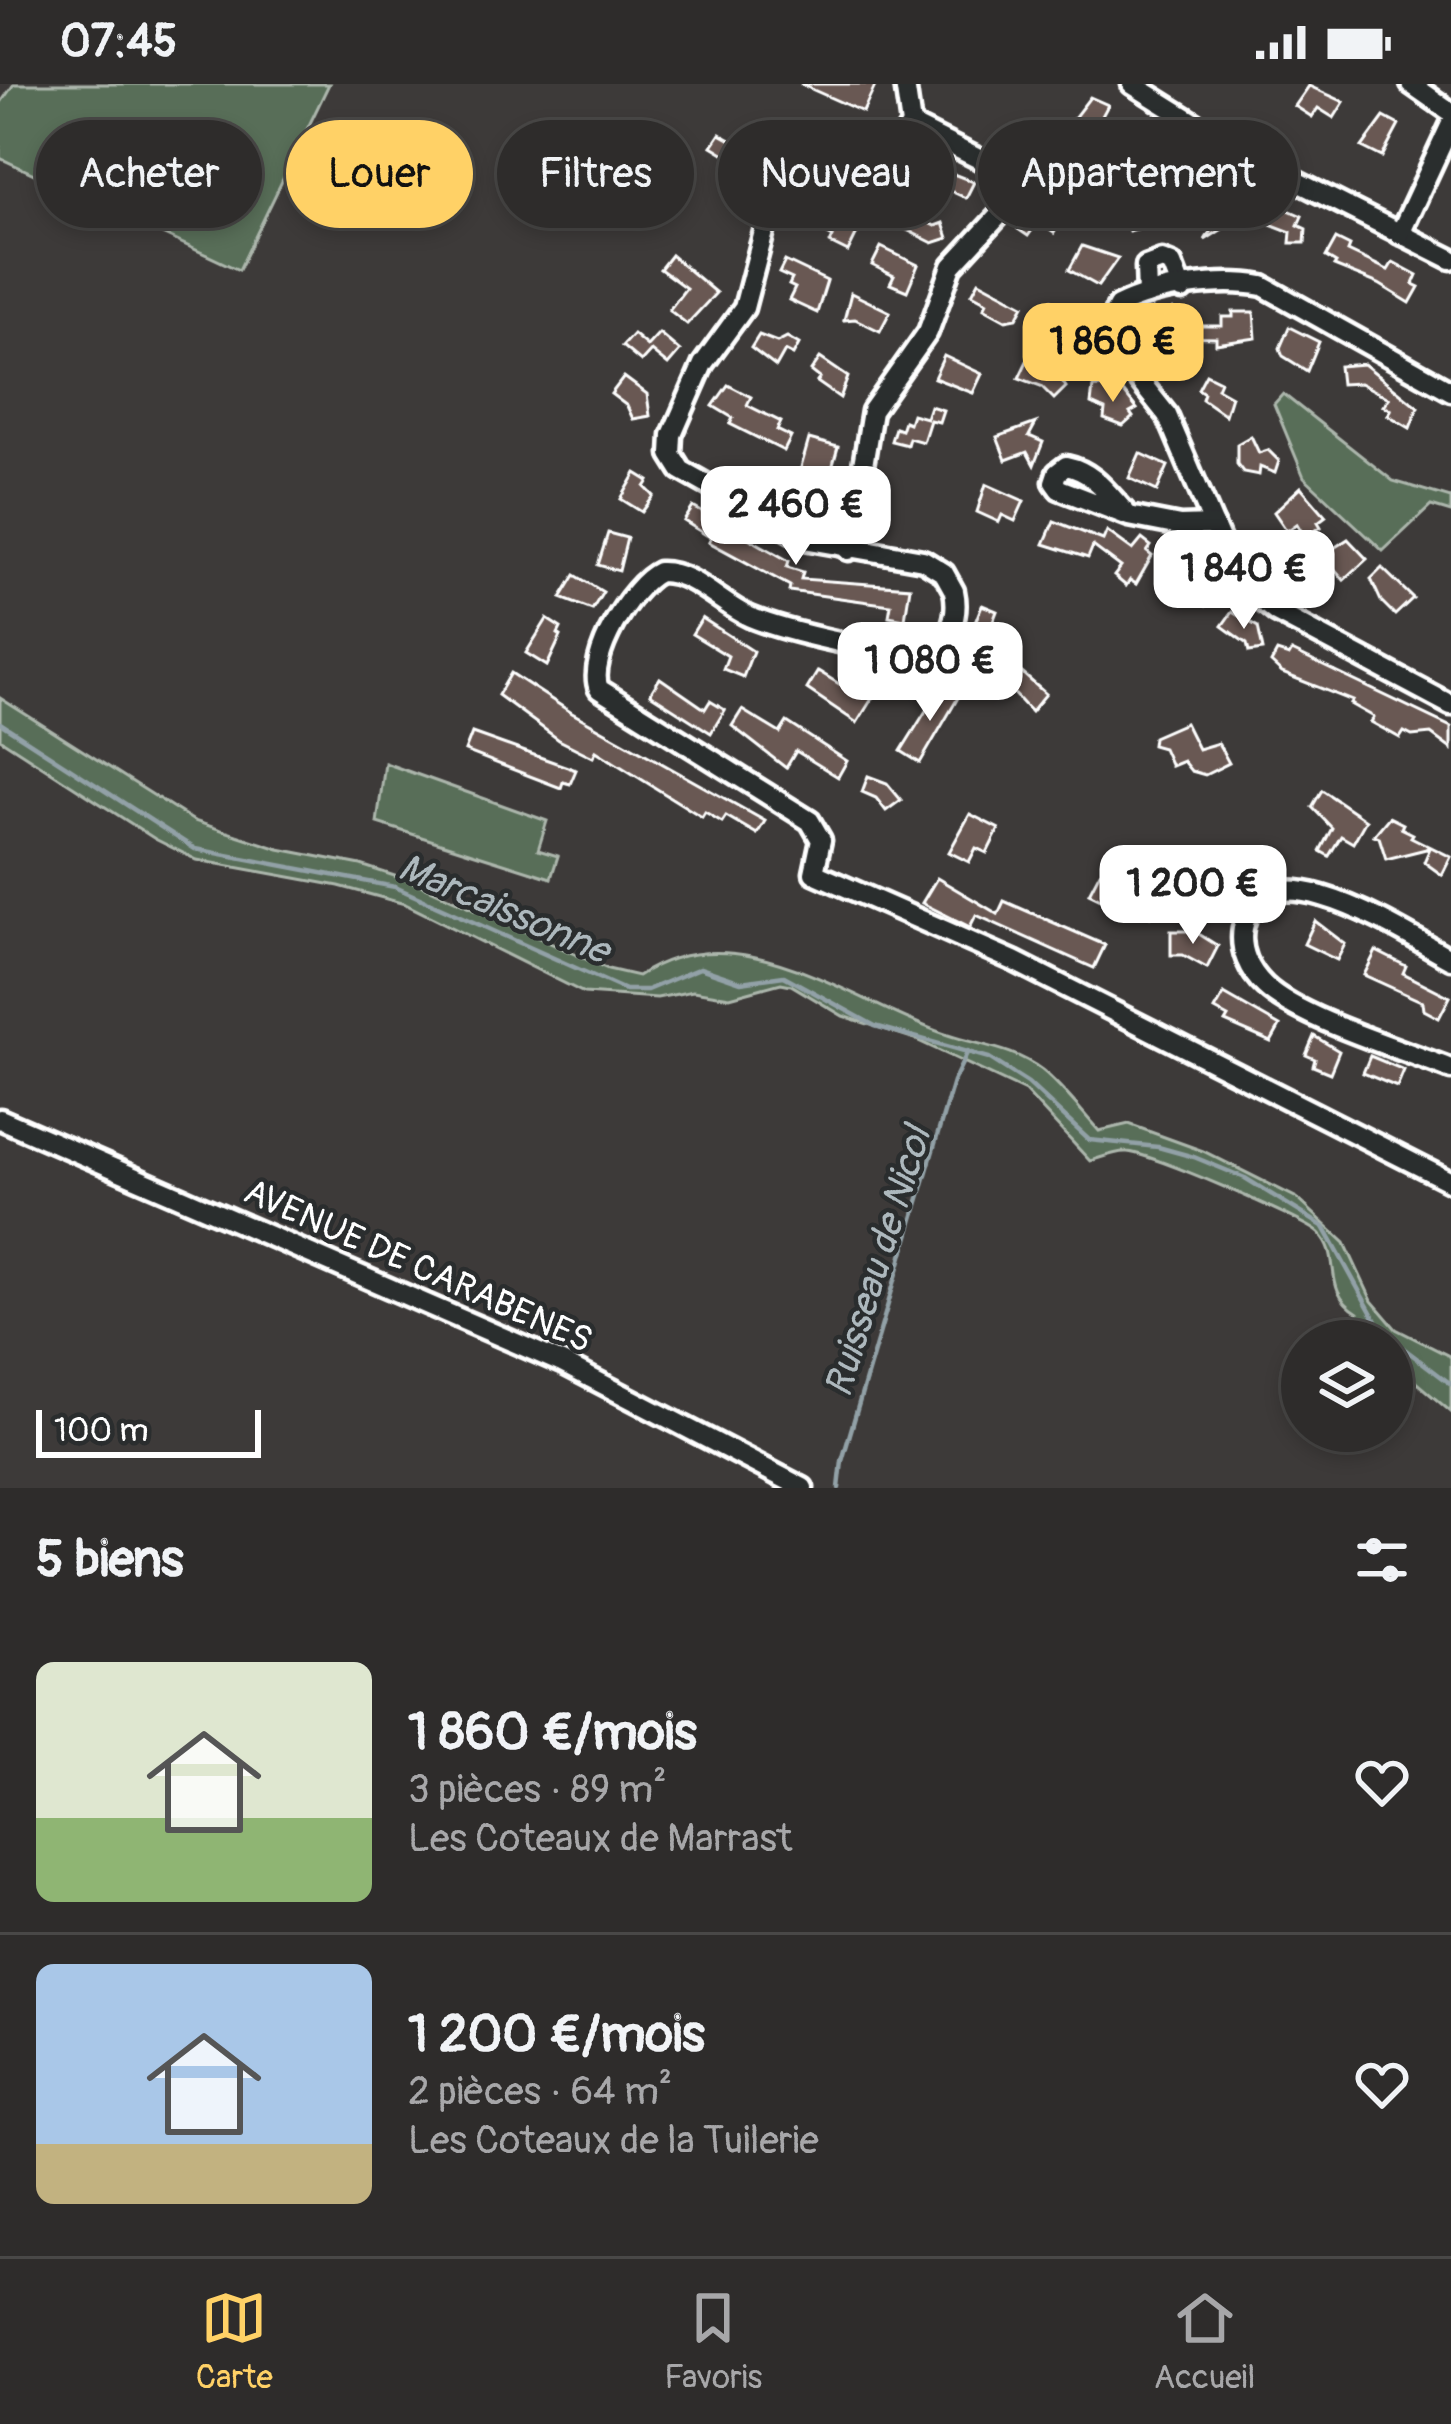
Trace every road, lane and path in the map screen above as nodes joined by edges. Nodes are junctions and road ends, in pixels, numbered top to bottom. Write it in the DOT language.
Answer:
graph roads {
  1 [pos="905,84"];
  2 [pos="1132,84"];
  3 [pos="1411,84"];
  4 [pos="1451,112"];
  5 [pos="910,120"];
  6 [pos="1451,124"];
  7 [pos="954,146"];
  8 [pos="765,228"];
  9 [pos="1400,234"];
  10 [pos="1451,260"];
  11 [pos="1182,290"];
  12 [pos="1147,296"];
  13 [pos="1451,391"];
  14 [pos="1129,516"];
  15 [pos="1214,525"];
  16 [pos="850,550"];
  17 [pos="1451,705"];
  18 [pos="1451,959"];
  19 [pos="1451,1069"];
  20 [pos="0,1119"];
  21 [pos="1451,1182"];
  22 [pos="803,1488"];
  1 -- 5 [label="street"];
  2 -- 9 [label="street"];
  3 -- 4 [label="street"];
  6 -- 9 [label="street"];
  7 -- 16 [label="street"];
  8 -- 16 [label="street"];
  9 -- 10 [label="street"];
  11 -- 12 [label="street"];
  11 -- 12 [label="street"];
  11 -- 13 [label="street"];
  12 -- 15 [label="street"];
  14 -- 15 [label="street"];
  15 -- 17 [label="street"];
  16 -- 21 [label="street"];
  18 -- 19 [label="street"];
  20 -- 22 [label="street, AVENUE DE CARABENES"];
}
